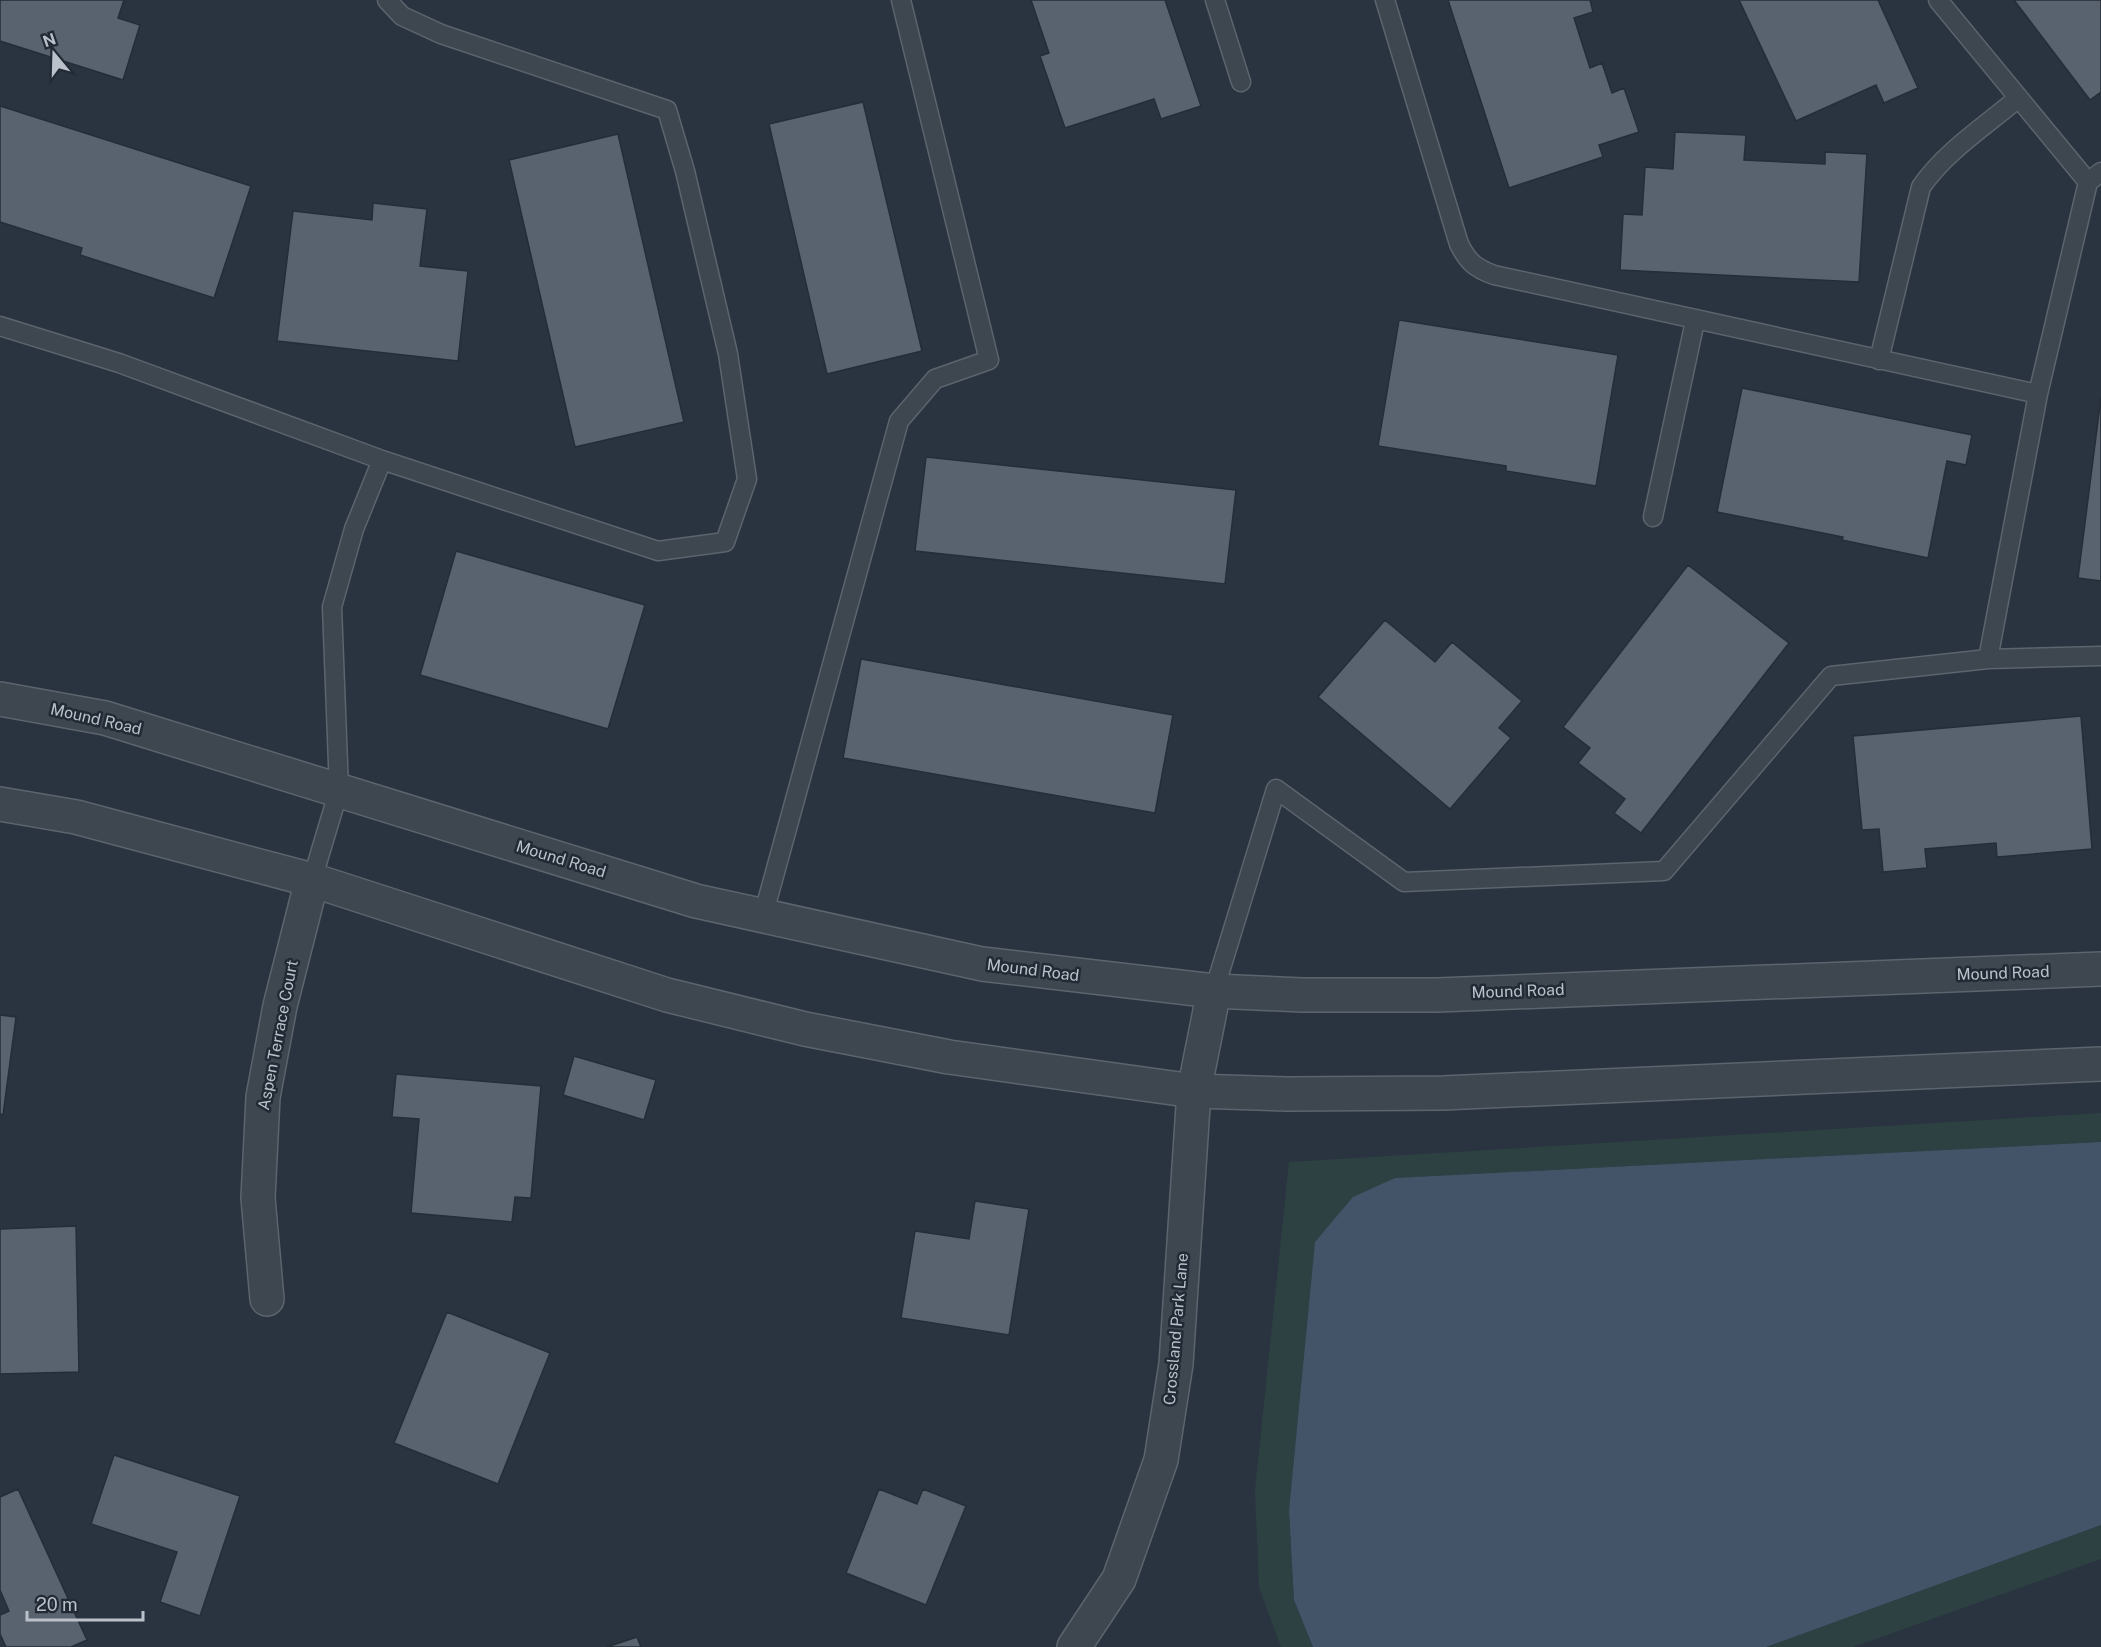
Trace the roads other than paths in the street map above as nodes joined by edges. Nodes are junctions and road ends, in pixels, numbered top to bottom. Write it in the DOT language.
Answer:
graph roads {
  1 [pos="387,0"];
  2 [pos="902,0"];
  3 [pos="1215,0"];
  4 [pos="1385,0"];
  5 [pos="1938,0"];
  6 [pos="1241,81"];
  7 [pos="2017,99"];
  8 [pos="2094,177"];
  9 [pos="1695,321"];
  10 [pos="0,326"];
  11 [pos="1879,360"];
  12 [pos="2038,394"];
  13 [pos="382,460"];
  14 [pos="1653,517"];
  15 [pos="2101,656"];
  16 [pos="1988,659"];
  17 [pos="0,699"];
  18 [pos="339,790"];
  19 [pos="0,804"];
  20 [pos="312,880"];
  21 [pos="763,916"];
  22 [pos="2101,969"];
  23 [pos="1214,991"];
  24 [pos="2101,1064"];
  25 [pos="1194,1091"];
  26 [pos="267,1299"];
  27 [pos="1074,1647"];
  1 -- 13 [label="lane"];
  2 -- 21 [label="lane"];
  3 -- 6 [label="lane"];
  4 -- 9 [label="lane"];
  5 -- 7 [label="lane"];
  7 -- 8 [label="lane"];
  7 -- 11 [label="lane"];
  8 -- 12 [label="lane"];
  9 -- 11 [label="lane"];
  9 -- 14 [label="lane"];
  10 -- 13 [label="lane"];
  11 -- 12 [label="lane"];
  12 -- 16 [label="lane"];
  13 -- 18 [label="lane"];
  15 -- 16 [label="lane"];
  16 -- 23 [label="lane"];
  17 -- 18 [label="street, Mound Road"];
  18 -- 20 [label="lane"];
  18 -- 21 [label="street, Mound Road"];
  19 -- 20 [label="street"];
  20 -- 25 [label="street"];
  20 -- 26 [label="street, Aspen Terrace Court"];
  21 -- 23 [label="street, Mound Road"];
  22 -- 23 [label="street, Mound Road"];
  23 -- 25 [label="street, Crossland Park Lane"];
  24 -- 25 [label="street"];
  25 -- 27 [label="street, Crossland Park Lane"];
}
